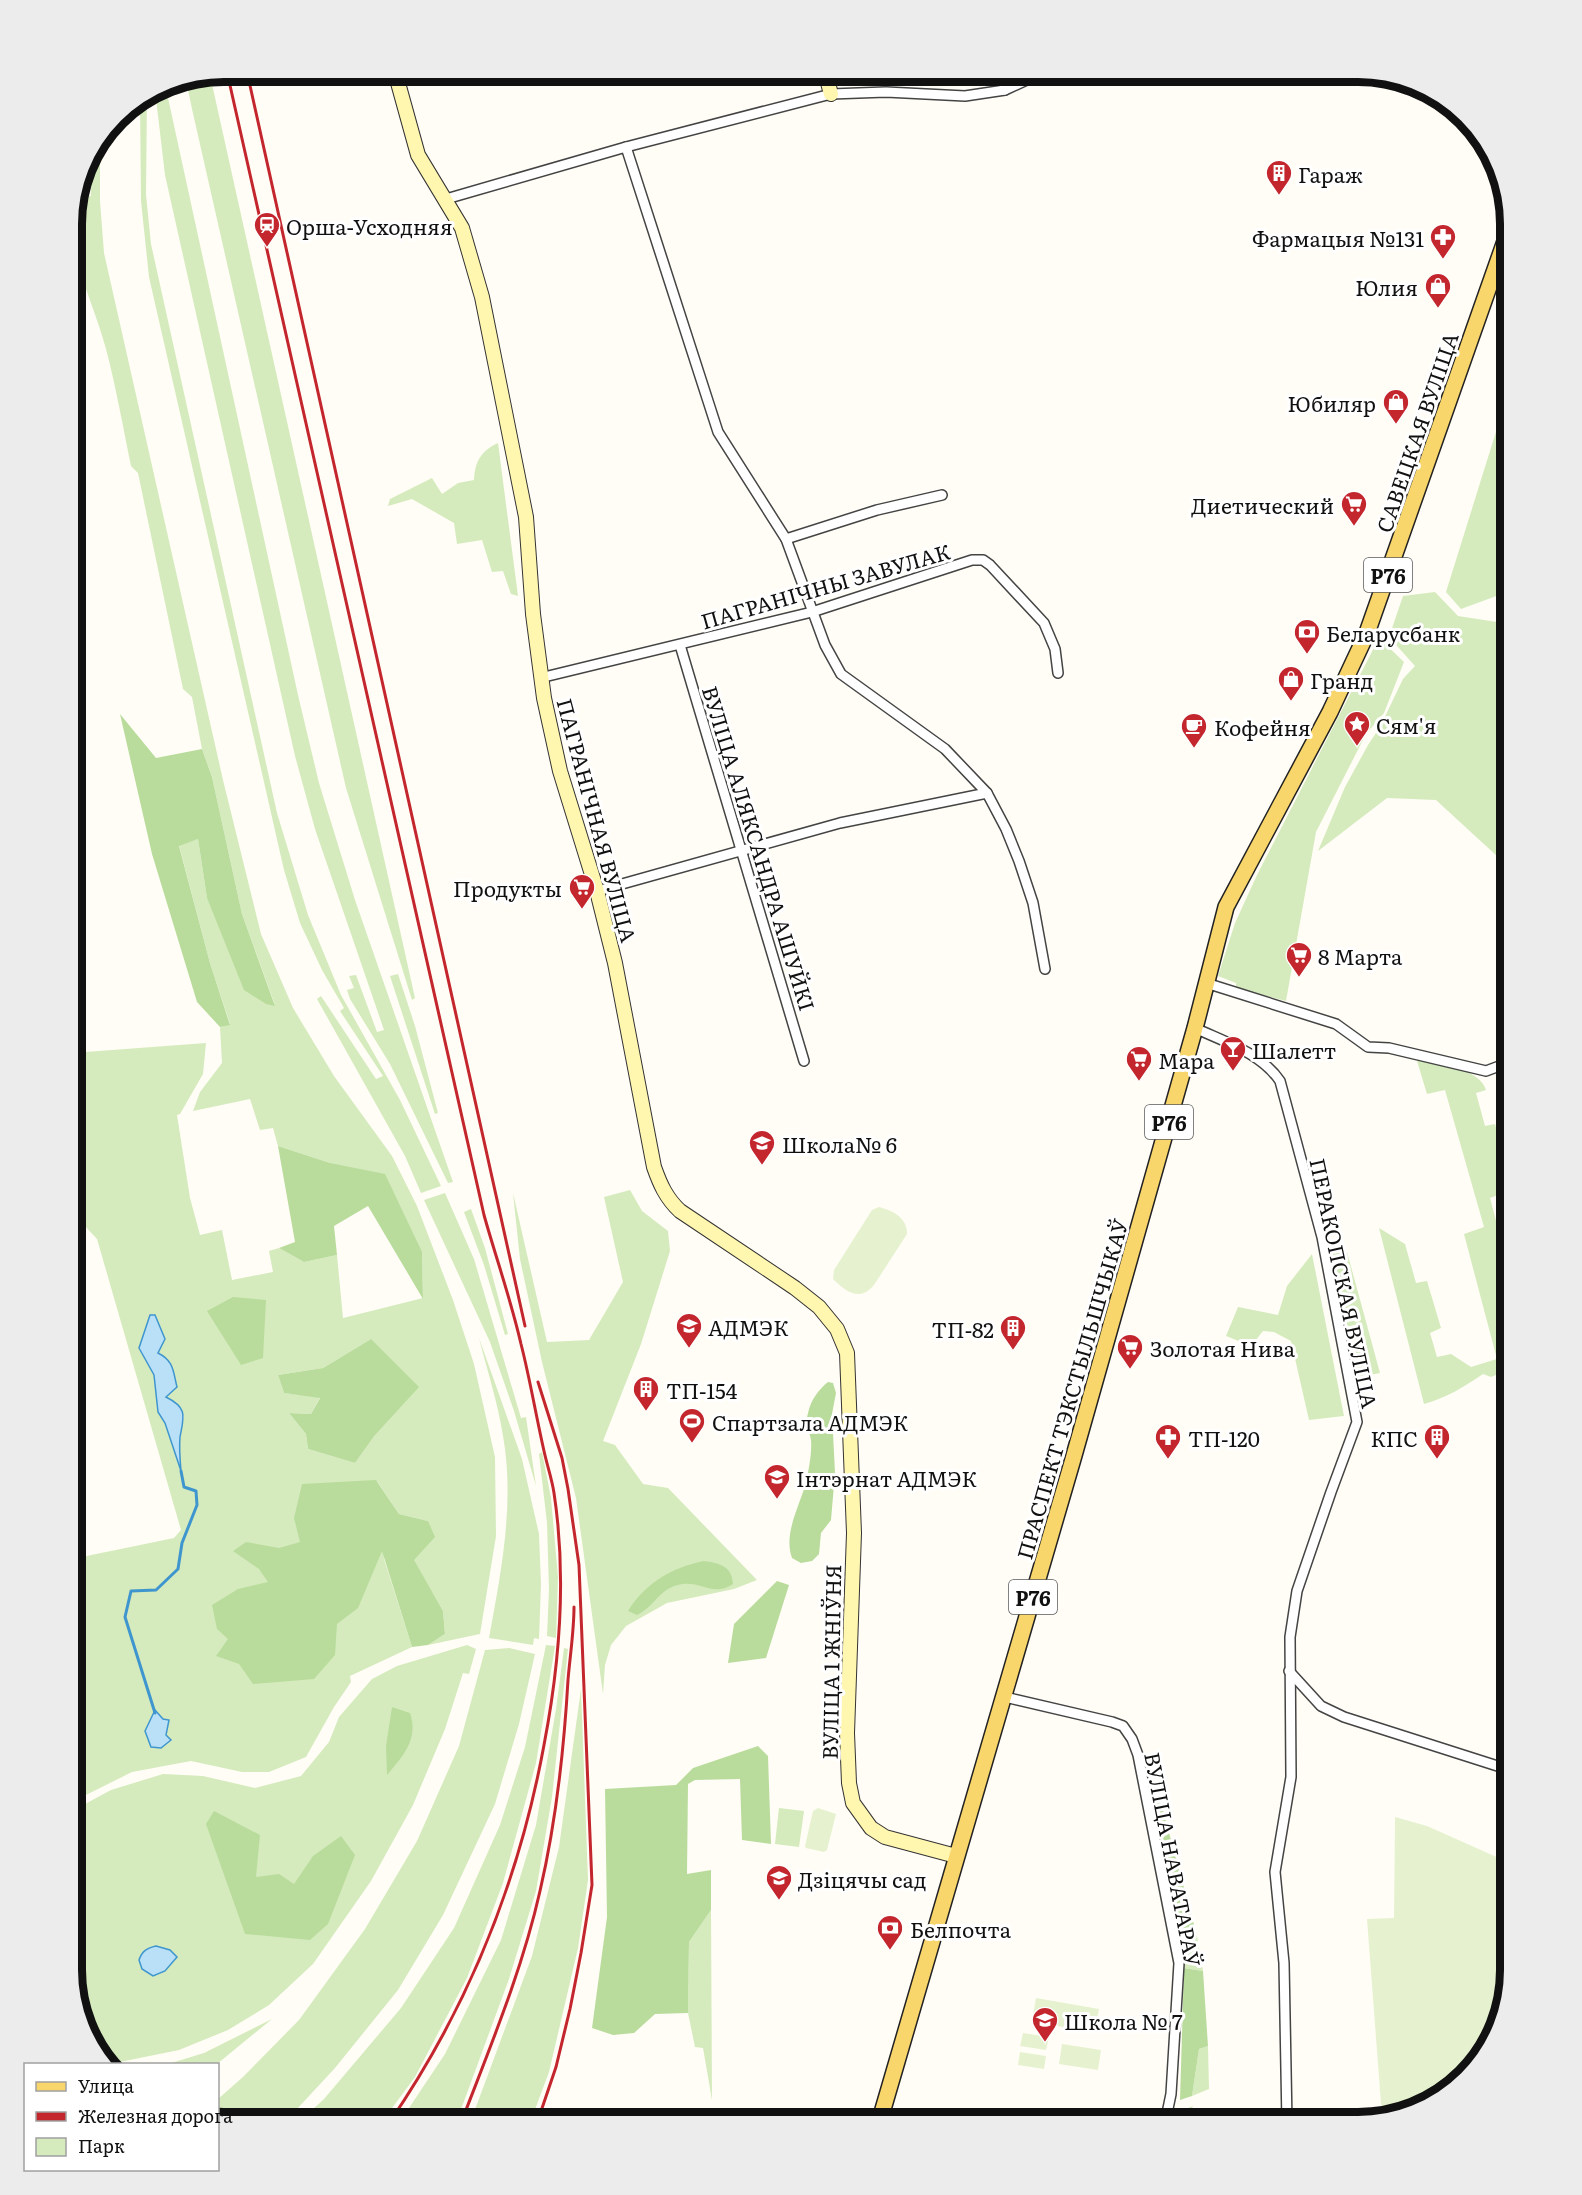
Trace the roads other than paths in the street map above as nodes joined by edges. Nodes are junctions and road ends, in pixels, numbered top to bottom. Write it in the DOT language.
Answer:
graph roads {
  1 [pos="398,83"];
  2 [pos="828,83"];
  3 [pos="1004,83"];
  4 [pos="1020,83"];
  5 [pos="1005,90"];
  6 [pos="831,94"];
  7 [pos="626,147"];
  8 [pos="446,199"];
  9 [pos="1500,255"];
  10 [pos="942,495"];
  11 [pos="786,538"];
  12 [pos="812,612"];
  13 [pos="680,645"];
  14 [pos="1059,673"];
  15 [pos="540,678"];
  16 [pos="987,792"];
  17 [pos="741,852"];
  18 [pos="597,891"];
  19 [pos="1226,907"];
  20 [pos="1045,969"];
  21 [pos="1206,983"];
  22 [pos="1195,1028"];
  23 [pos="804,1061"];
  24 [pos="1500,1066"];
  25 [pos="849,1401"];
  26 [pos="1289,1671"];
  27 [pos="1005,1697"];
  28 [pos="1500,1767"];
  29 [pos="956,1856"];
  30 [pos="882,2112"];
  31 [pos="1168,2112"];
  32 [pos="1287,2112"];
  1 -- 8 [label="main road, ПАГРАНІЧНАЯ ВУЛІЦА"];
  2 -- 6 [label="main road"];
  3 -- 5 [label="street"];
  4 -- 5 [label="street"];
  5 -- 6 [label="street"];
  6 -- 7 [label="street"];
  7 -- 8 [label="street"];
  7 -- 11 [label="street"];
  8 -- 15 [label="main road, ПАГРАНІЧНАЯ ВУЛІЦА"];
  9 -- 19 [label="main road, САВЕЦКАЯ ВУЛІЦА / Р76"];
  10 -- 11 [label="street"];
  11 -- 12 [label="street"];
  12 -- 13 [label="street, ПАГРАНІЧНЫ ЗАВУЛАК"];
  12 -- 14 [label="street, ПАГРАНІЧНЫ ЗАВУЛАК"];
  12 -- 16 [label="street"];
  13 -- 15 [label="street, ПАГРАНІЧНЫ ЗАВУЛАК"];
  13 -- 17 [label="street, ВУЛІЦА АЛЯКСАНДРА АШУЙКІ"];
  15 -- 18 [label="main road, ПАГРАНІЧНАЯ ВУЛІЦА"];
  16 -- 17 [label="street"];
  16 -- 20 [label="street"];
  17 -- 18 [label="street"];
  17 -- 23 [label="street, ВУЛІЦА АЛЯКСАНДРА АШУЙКІ"];
  18 -- 25 [label="main road, ПАГРАНІЧНАЯ ВУЛІЦА"];
  19 -- 21 [label="main road, ПРАСПЕКТ ТЭКСТЫЛЬШЧЫКАЎ / Р76"];
  21 -- 22 [label="main road, ПРАСПЕКТ ТЭКСТЫЛЬШЧЫКАЎ / Р76"];
  21 -- 24 [label="street"];
  22 -- 26 [label="street, ПЕРАКОПСКАЯ ВУЛІЦА"];
  22 -- 27 [label="main road, ПРАСПЕКТ ТЭКСТЫЛЬШЧЫКАЎ / Р76"];
  25 -- 29 [label="main road, ВУЛІЦА 1 ЖНІЎНЯ"];
  26 -- 28 [label="street"];
  26 -- 32 [label="street, ПЕРАКОПСКАЯ ВУЛІЦА"];
  27 -- 29 [label="main road, ПРАСПЕКТ ТЭКСТЫЛЬШЧЫКАЎ / Р76"];
  27 -- 31 [label="street, ВУЛІЦА НАВАТАРАЎ"];
  29 -- 30 [label="main road, ПРАСПЕКТ ТЭКСТЫЛЬШЧЫКАЎ / Р76"];
}
